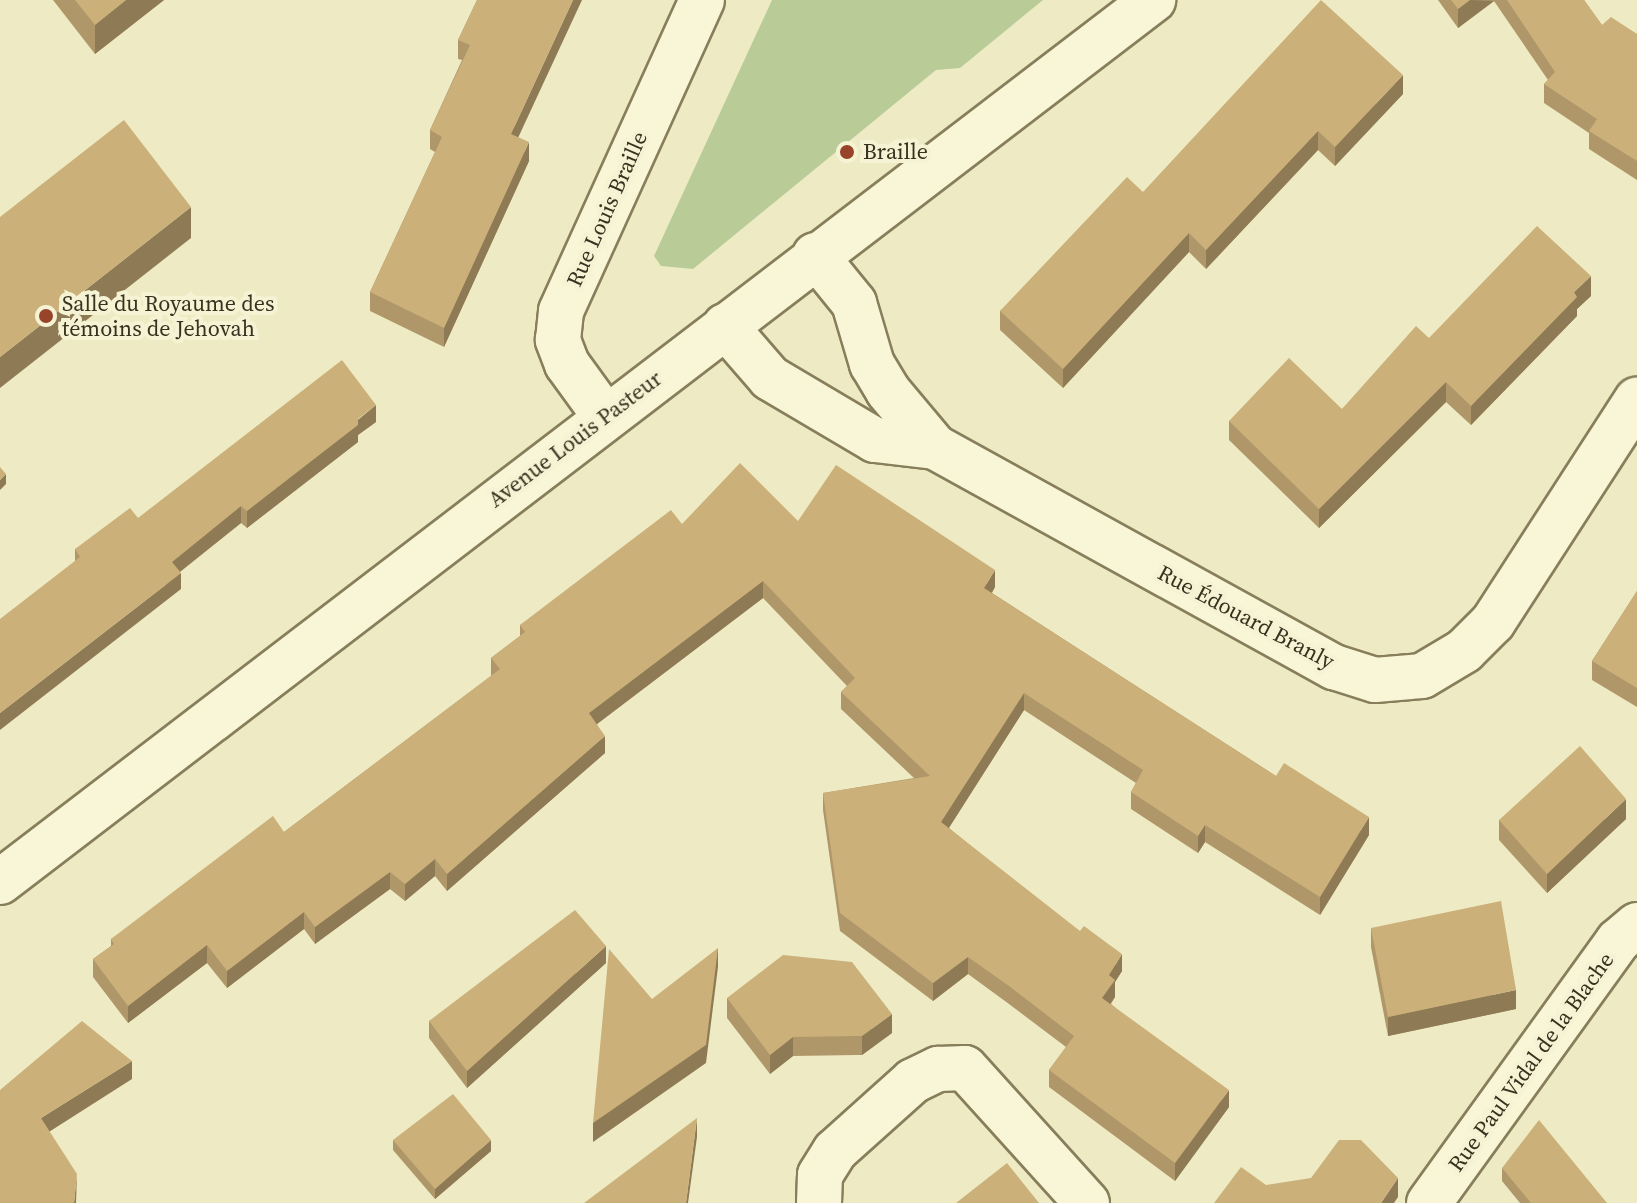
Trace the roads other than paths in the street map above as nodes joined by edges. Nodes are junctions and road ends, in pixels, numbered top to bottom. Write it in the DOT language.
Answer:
graph roads {
  1 [pos="702,0"];
  2 [pos="1153,0"];
  3 [pos="815,255"];
  4 [pos="725,326"];
  5 [pos="1637,399"];
  6 [pos="604,415"];
  7 [pos="935,447"];
  8 [pos="0,882"];
  9 [pos="1637,925"];
  10 [pos="819,1203"];
  11 [pos="1087,1203"];
  12 [pos="1429,1203"];
  1 -- 6 [label="street, Rue Louis Braille"];
  2 -- 3 [label="street, Avenue Louis Pasteur"];
  3 -- 4 [label="street, Avenue Louis Pasteur"];
  3 -- 7 [label="street, Rue Édouard Branly"];
  4 -- 6 [label="street, Avenue Louis Pasteur"];
  4 -- 7 [label="street, Rue Édouard Branly"];
  5 -- 7 [label="street, Rue Édouard Branly"];
  6 -- 8 [label="street, Avenue Louis Pasteur"];
  9 -- 12 [label="street, Rue Paul Vidal de la Blache"];
  10 -- 11 [label="street"];
}
